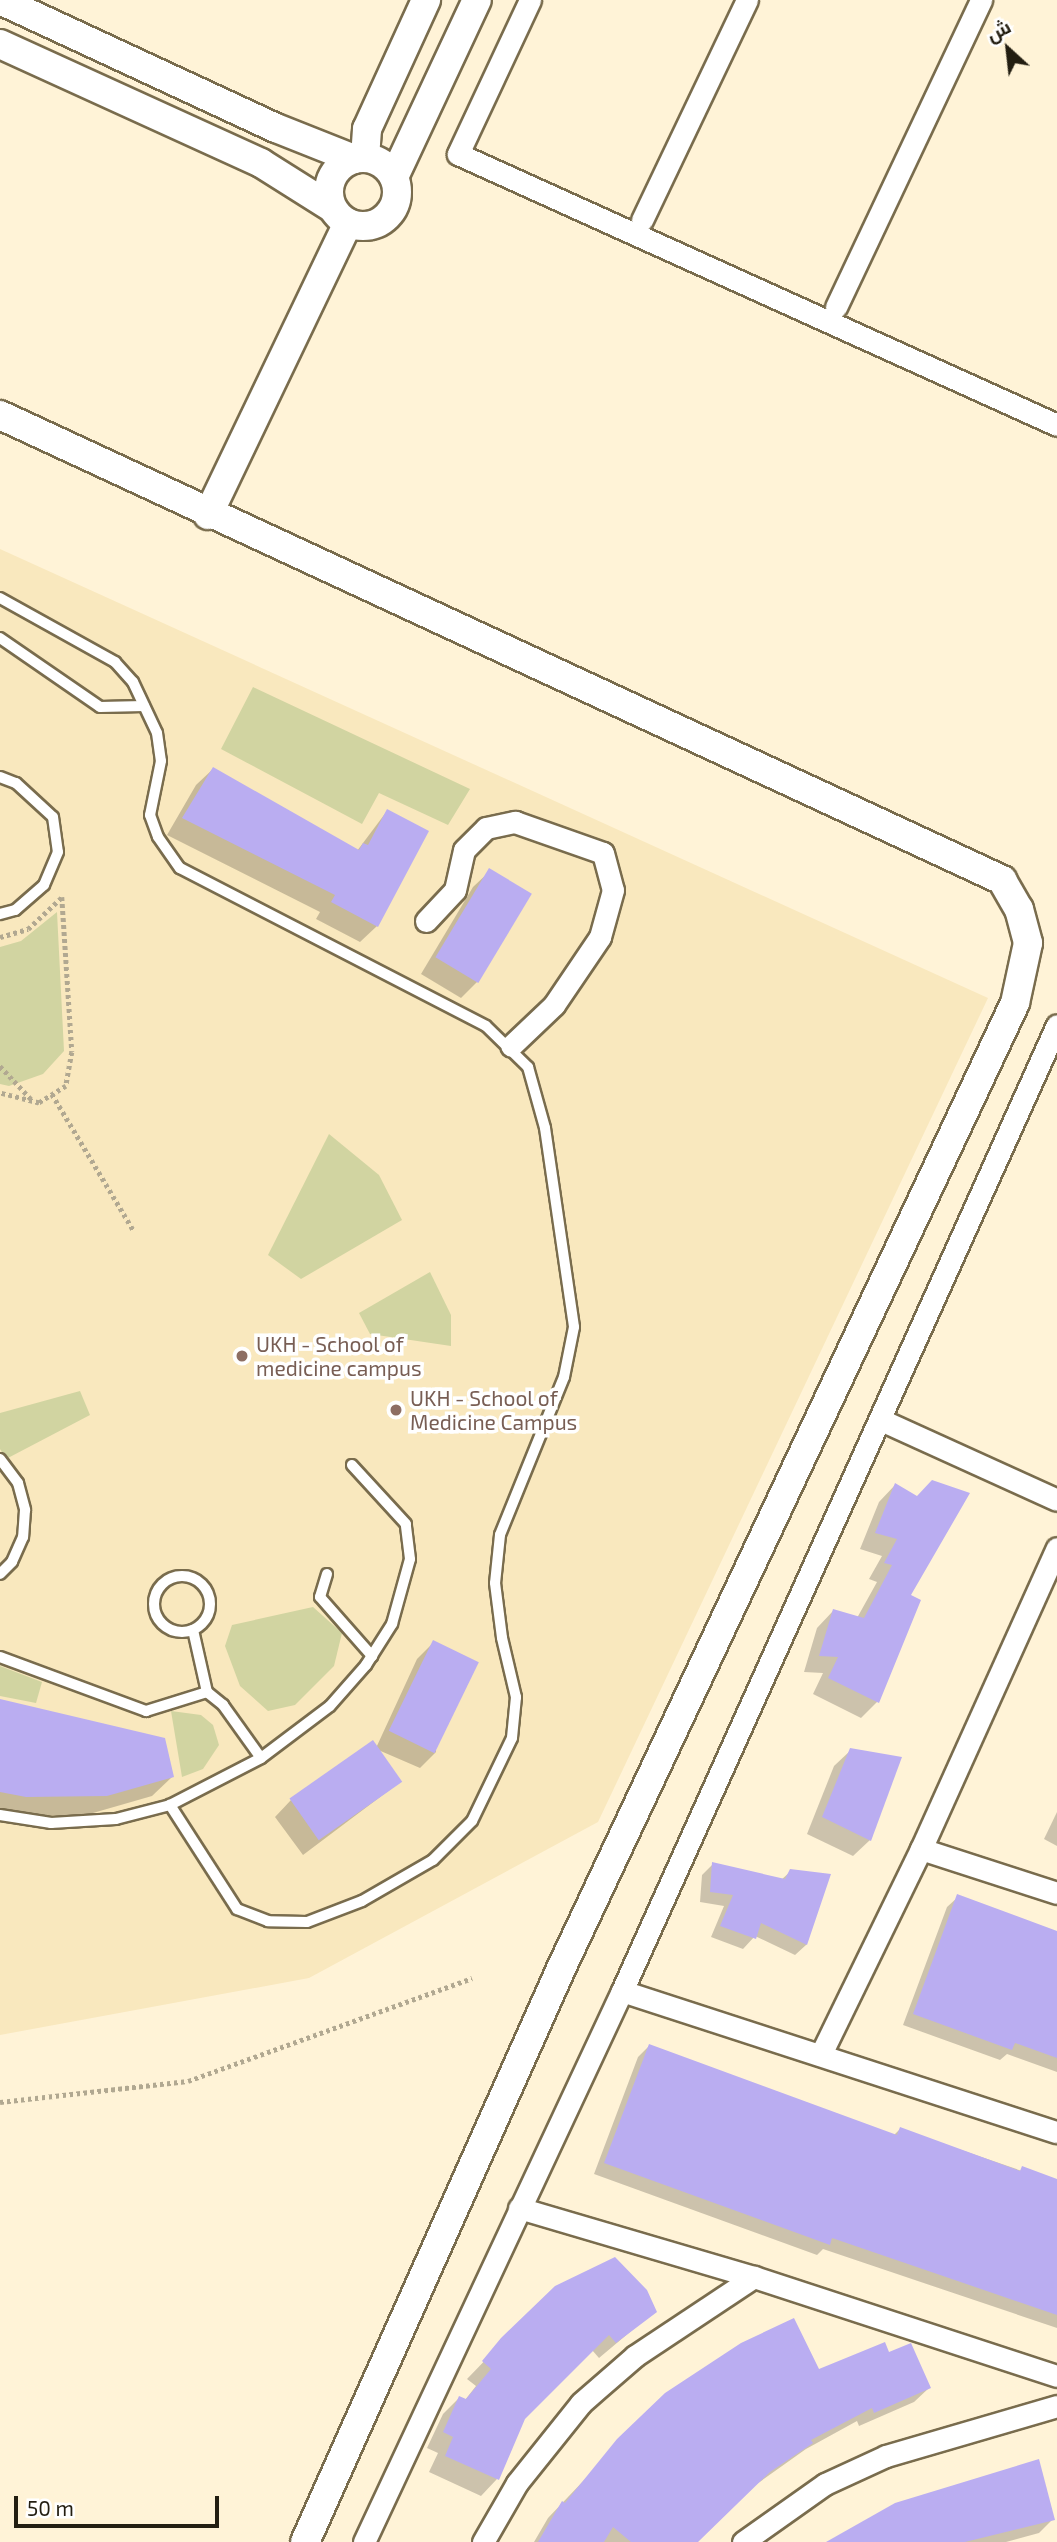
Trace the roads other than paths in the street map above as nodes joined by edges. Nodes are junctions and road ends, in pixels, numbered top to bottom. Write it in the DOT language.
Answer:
graph roads {
  1 [pos="0,0"];
  2 [pos="426,0"];
  3 [pos="477,0"];
  4 [pos="530,0"];
  5 [pos="747,0"];
  6 [pos="981,0"];
  7 [pos="0,44"];
  8 [pos="359,158"];
  9 [pos="394,177"];
  10 [pos="340,215"];
  11 [pos="642,220"];
  12 [pos="836,307"];
  13 [pos="0,415"];
  14 [pos="1057,425"];
  15 [pos="208,515"];
  16 [pos="0,598"];
  17 [pos="0,638"];
  18 [pos="144,706"];
  19 [pos="0,777"];
  20 [pos="0,914"];
  21 [pos="426,921"];
  22 [pos="1057,1026"];
  23 [pos="511,1046"];
  24 [pos="881,1420"];
  25 [pos="0,1459"];
  26 [pos="352,1465"];
  27 [pos="1057,1500"];
  28 [pos="1057,1548"];
  29 [pos="0,1574"];
  30 [pos="327,1574"];
  31 [pos="192,1630"];
  32 [pos="372,1656"];
  33 [pos="0,1657"];
  34 [pos="207,1692"];
  35 [pos="261,1758"];
  36 [pos="170,1805"];
  37 [pos="0,1815"];
  38 [pos="921,1849"];
  39 [pos="1057,1893"];
  40 [pos="622,1991"];
  41 [pos="822,2052"];
  42 [pos="1057,2132"];
  43 [pos="519,2208"];
  44 [pos="754,2277"];
  45 [pos="1057,2376"];
  46 [pos="1057,2406"];
  47 [pos="367,2541"];
  48 [pos="304,2542"];
  49 [pos="483,2542"];
  50 [pos="743,2542"];
  1 -- 8 [label="street"];
  2 -- 8 [label="street"];
  3 -- 9 [label="street"];
  4 -- 14 [label="street"];
  5 -- 11 [label="street"];
  6 -- 12 [label="street"];
  7 -- 10 [label="street"];
  8 -- 9 [label="street"];
  8 -- 10 [label="street"];
  9 -- 10 [label="street"];
  10 -- 15 [label="street"];
  13 -- 15 [label="street"];
  15 -- 48 [label="street"];
  16 -- 18 [label="lane"];
  17 -- 18 [label="lane"];
  18 -- 23 [label="lane"];
  19 -- 20 [label="lane"];
  21 -- 23 [label="street"];
  22 -- 24 [label="street"];
  23 -- 36 [label="lane"];
  24 -- 27 [label="street"];
  24 -- 40 [label="street"];
  25 -- 29 [label="lane"];
  26 -- 32 [label="lane"];
  28 -- 38 [label="street"];
  30 -- 32 [label="lane"];
  31 -- 31 [label="lane"];
  31 -- 34 [label="lane"];
  32 -- 35 [label="lane"];
  33 -- 34 [label="lane"];
  34 -- 35 [label="lane"];
  35 -- 36 [label="lane"];
  36 -- 37 [label="lane"];
  38 -- 39 [label="street"];
  38 -- 41 [label="street"];
  40 -- 41 [label="street"];
  40 -- 43 [label="street"];
  41 -- 42 [label="street"];
  43 -- 44 [label="street"];
  43 -- 47 [label="street"];
  44 -- 45 [label="street"];
  44 -- 49 [label="street"];
  46 -- 50 [label="street"];
}
